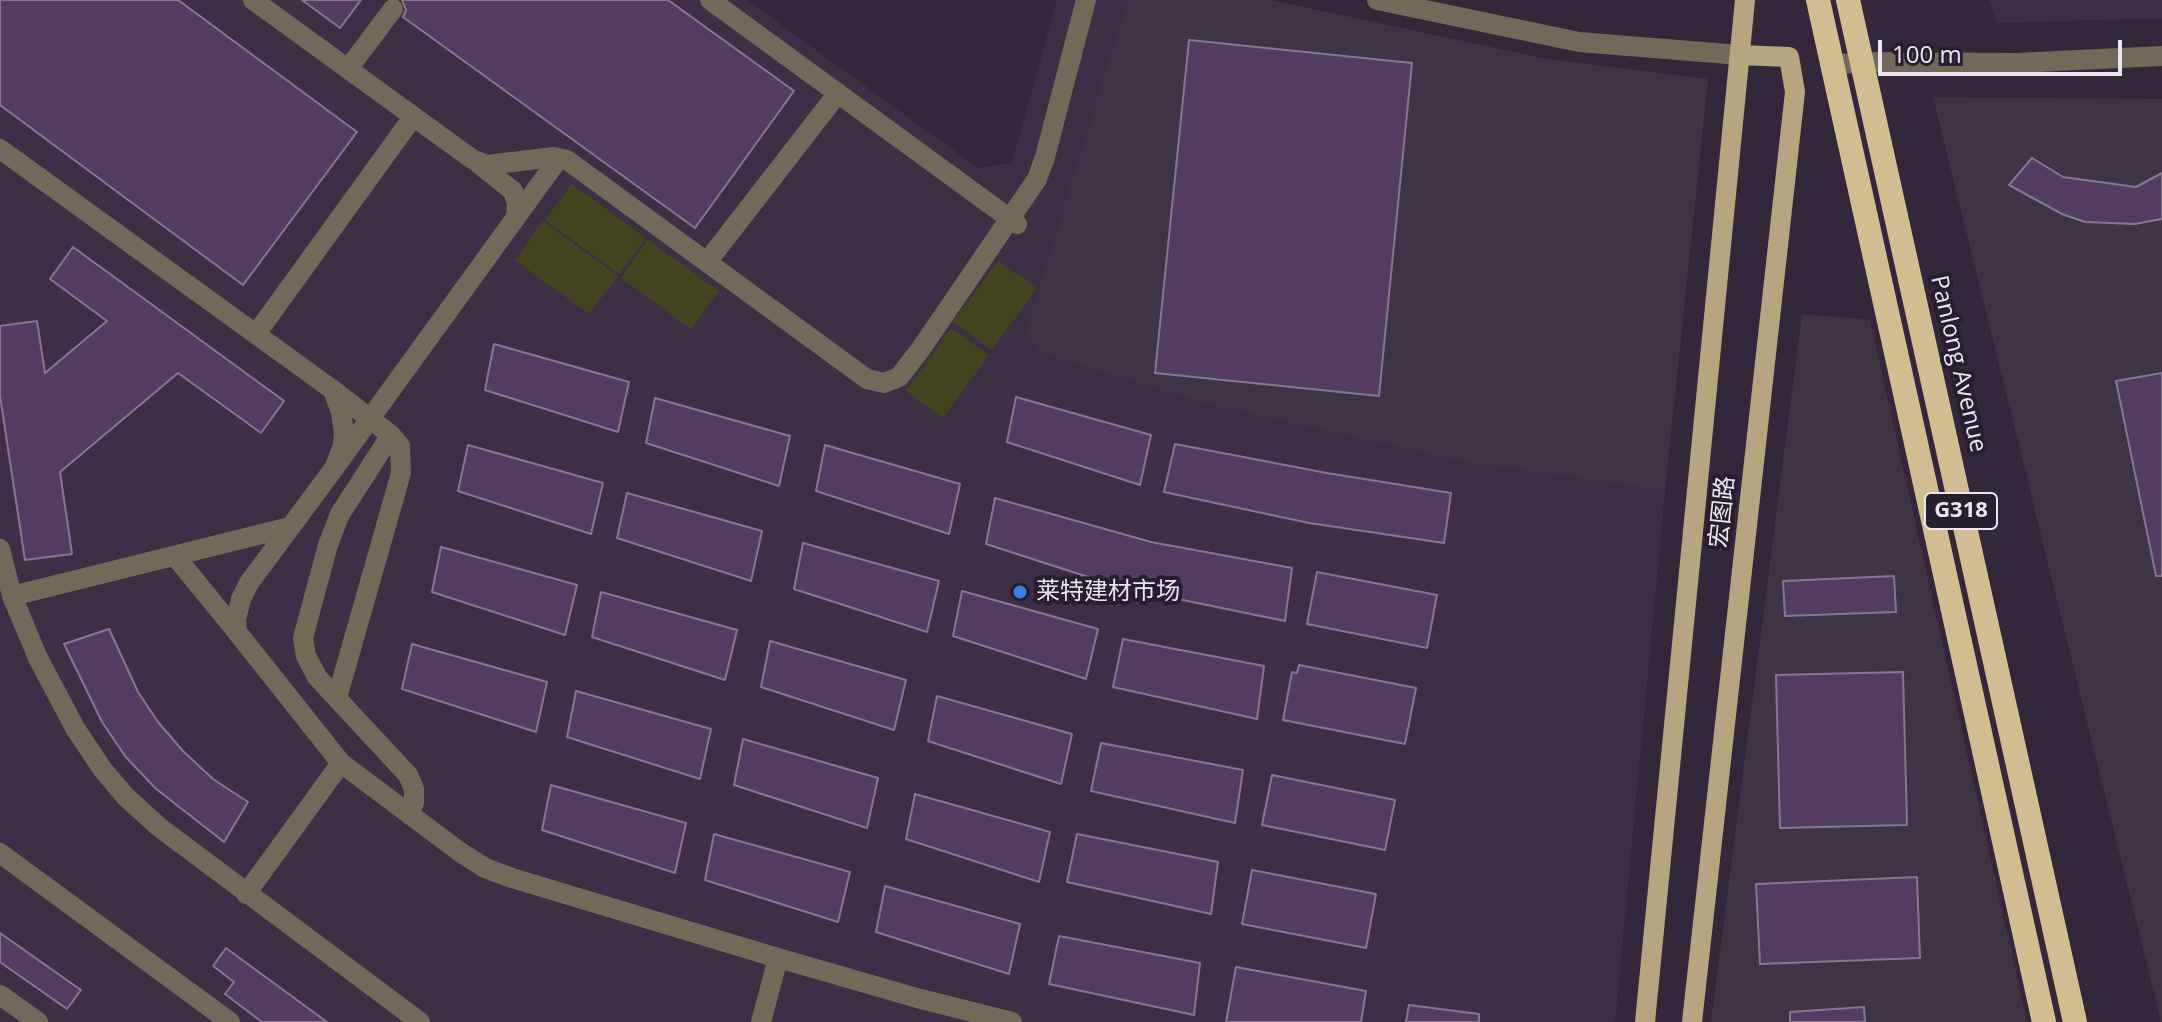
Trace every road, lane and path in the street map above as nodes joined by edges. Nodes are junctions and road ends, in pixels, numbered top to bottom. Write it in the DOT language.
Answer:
graph roads {
  1 [pos="253,0"];
  2 [pos="710,0"];
  3 [pos="1086,0"];
  4 [pos="1377,0"];
  5 [pos="1745,0"];
  6 [pos="1818,0"];
  7 [pos="1848,0"];
  8 [pos="393,9"];
  9 [pos="1740,55"];
  10 [pos="2162,56"];
  11 [pos="1862,62"];
  12 [pos="1832,65"];
  13 [pos="348,69"];
  14 [pos="838,93"];
  15 [pos="413,117"];
  16 [pos="0,149"];
  17 [pos="559,158"];
  18 [pos="472,159"];
  19 [pos="516,217"];
  20 [pos="1013,222"];
  21 [pos="707,262"];
  22 [pos="256,334"];
  23 [pos="333,390"];
  24 [pos="370,419"];
  25 [pos="391,435"];
  26 [pos="335,467"];
  27 [pos="290,527"];
  28 [pos="0,549"];
  29 [pos="175,556"];
  30 [pos="12,596"];
  31 [pos="237,632"];
  32 [pos="337,698"];
  33 [pos="341,763"];
  34 [pos="410,815"];
  35 [pos="0,853"];
  36 [pos="246,894"];
  37 [pos="778,958"];
  38 [pos="0,995"];
  39 [pos="38,1022"];
  40 [pos="230,1022"];
  41 [pos="420,1022"];
  42 [pos="761,1022"];
  43 [pos="1012,1022"];
  44 [pos="1645,1022"];
  45 [pos="1692,1022"];
  46 [pos="2044,1022"];
  47 [pos="2075,1022"];
  1 -- 13 [label="street"];
  2 -- 14 [label="street"];
  3 -- 20 [label="street"];
  4 -- 9 [label="street"];
  5 -- 9 [label="main road, 宏图路"];
  6 -- 12 [label="highway, G318"];
  7 -- 11 [label="highway, Panlong Avenue / G318"];
  8 -- 13 [label="street"];
  9 -- 44 [label="main road, 宏图路"];
  9 -- 45 [label="main road, 宏图路"];
  10 -- 11 [label="street"];
  11 -- 12 [label="street"];
  11 -- 47 [label="highway, Panlong Avenue / G318"];
  12 -- 46 [label="highway, G318"];
  13 -- 15 [label="street"];
  14 -- 20 [label="street"];
  14 -- 21 [label="street"];
  15 -- 18 [label="street"];
  15 -- 22 [label="street"];
  16 -- 22 [label="street"];
  17 -- 18 [label="street"];
  17 -- 19 [label="street"];
  17 -- 21 [label="street"];
  18 -- 19 [label="street"];
  19 -- 24 [label="street"];
  20 -- 21 [label="street"];
  22 -- 23 [label="street"];
  23 -- 24 [label="street"];
  23 -- 26 [label="street"];
  24 -- 25 [label="street"];
  24 -- 26 [label="street"];
  25 -- 32 [label="street"];
  25 -- 32 [label="street"];
  26 -- 27 [label="street"];
  27 -- 29 [label="street"];
  27 -- 31 [label="street"];
  28 -- 30 [label="street"];
  29 -- 30 [label="street"];
  29 -- 31 [label="street"];
  30 -- 36 [label="street"];
  31 -- 33 [label="street"];
  32 -- 34 [label="street"];
  33 -- 34 [label="street"];
  33 -- 36 [label="street"];
  34 -- 37 [label="street"];
  35 -- 40 [label="street"];
  36 -- 41 [label="street"];
  37 -- 42 [label="street"];
  37 -- 43 [label="street"];
  38 -- 39 [label="street"];
}
